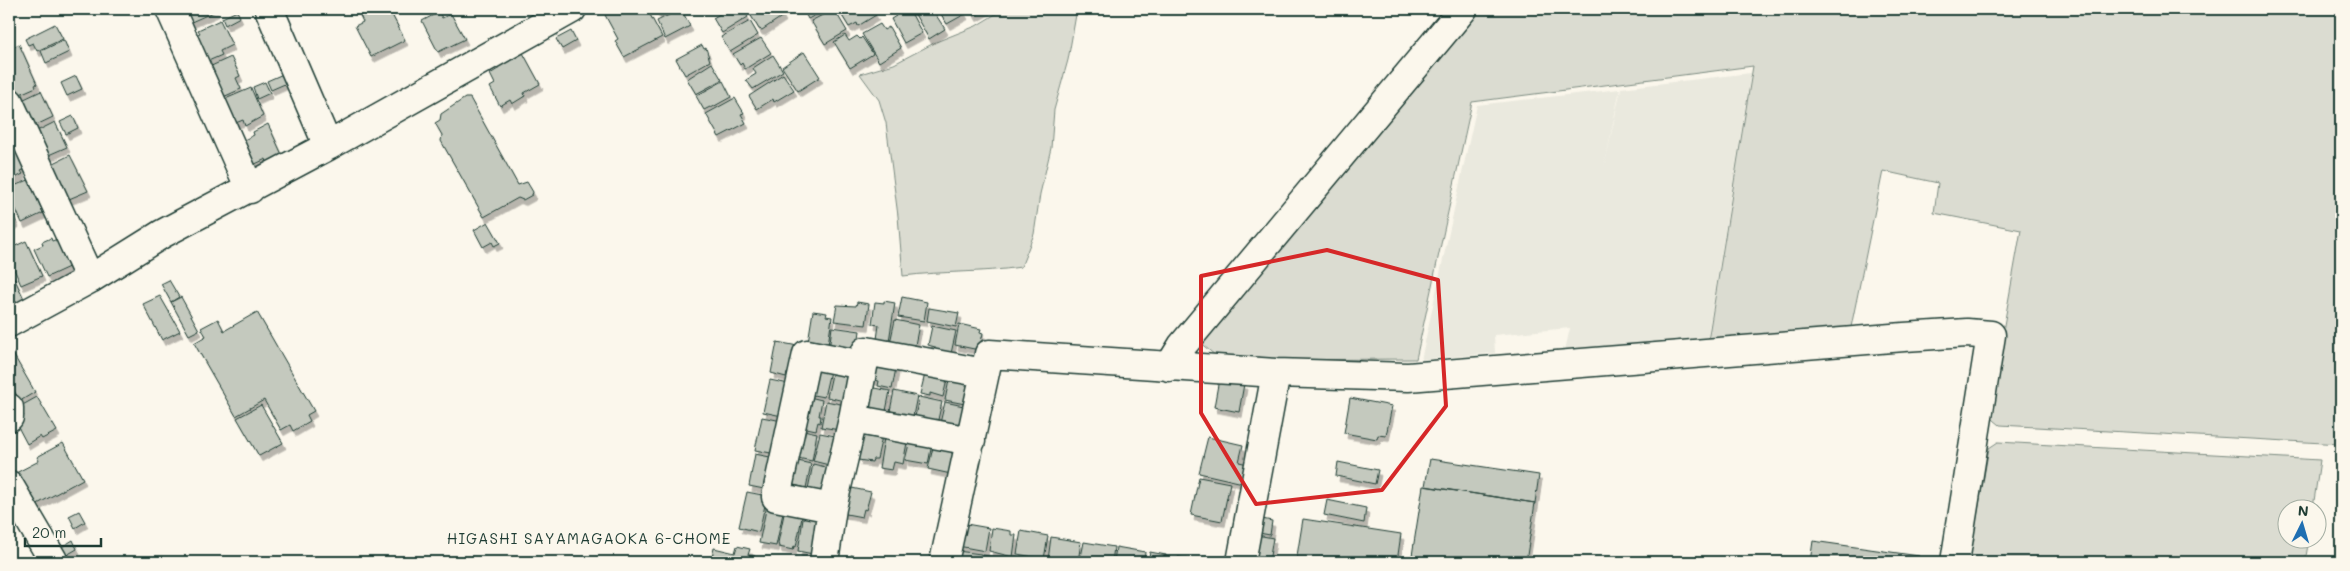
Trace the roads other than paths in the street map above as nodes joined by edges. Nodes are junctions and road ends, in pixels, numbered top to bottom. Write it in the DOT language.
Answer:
graph roads {
  1 [pos="170,9"];
  2 [pos="269,9"];
  3 [pos="572,9"];
  4 [pos="1463,9"];
  5 [pos="9,102"];
  6 [pos="328,146"];
  7 [pos="250,189"];
  8 [pos="90,278"];
  9 [pos="9,323"];
  10 [pos="863,365"];
  11 [pos="1169,366"];
  12 [pos="984,373"];
  13 [pos="1276,373"];
  14 [pos="9,408"];
  15 [pos="9,417"];
  16 [pos="853,419"];
  17 [pos="971,441"];
  18 [pos="9,485"];
  19 [pos="832,508"];
  20 [pos="53,560"];
  21 [pos="824,562"];
  22 [pos="944,562"];
  23 [pos="1241,562"];
  24 [pos="1954,562"];
  1 -- 7 [label="street"];
  2 -- 6 [label="street"];
  3 -- 6 [label="street"];
  4 -- 11 [label="street"];
  5 -- 8 [label="street"];
  6 -- 7 [label="street"];
  7 -- 8 [label="street"];
  8 -- 9 [label="street"];
  10 -- 12 [label="street"];
  10 -- 16 [label="street"];
  10 -- 19 [label="street"];
  11 -- 12 [label="street"];
  11 -- 13 [label="street"];
  12 -- 17 [label="street"];
  13 -- 23 [label="street"];
  13 -- 24 [label="street"];
  14 -- 15 [label="street"];
  16 -- 17 [label="street"];
  16 -- 19 [label="street"];
  17 -- 22 [label="street"];
  18 -- 20 [label="street"];
  19 -- 21 [label="street"];
}
